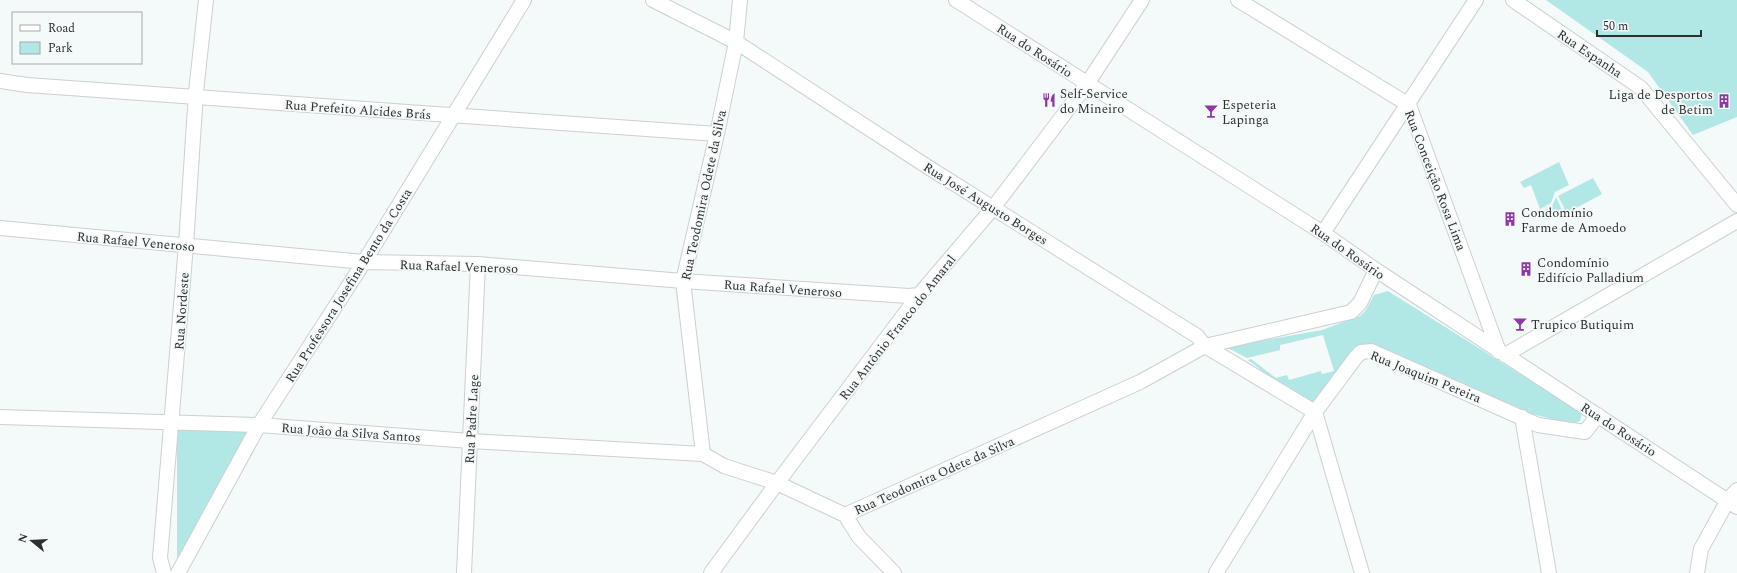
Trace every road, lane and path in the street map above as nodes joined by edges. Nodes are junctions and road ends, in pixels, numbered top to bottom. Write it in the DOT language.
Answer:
graph roads {
  1 [pos="206,0"];
  2 [pos="524,0"];
  3 [pos="653,0"];
  4 [pos="740,0"];
  5 [pos="956,0"];
  6 [pos="1142,0"];
  7 [pos="1238,0"];
  8 [pos="1476,0"];
  9 [pos="1512,0"];
  10 [pos="736,42"];
  11 [pos="0,81"];
  12 [pos="1087,84"];
  13 [pos="196,97"];
  14 [pos="1409,105"];
  15 [pos="453,116"];
  16 [pos="717,134"];
  17 [pos="1737,205"];
  18 [pos="993,208"];
  19 [pos="1737,221"];
  20 [pos="0,228"];
  21 [pos="1323,233"];
  22 [pos="186,245"];
  23 [pos="364,262"];
  24 [pos="478,264"];
  25 [pos="1376,270"];
  26 [pos="683,281"];
  27 [pos="919,295"];
  28 [pos="1205,346"];
  29 [pos="1502,353"];
  30 [pos="1314,412"];
  31 [pos="1598,415"];
  32 [pos="0,417"];
  33 [pos="1522,417"];
  34 [pos="173,423"];
  35 [pos="260,425"];
  36 [pos="470,441"];
  37 [pos="703,454"];
  38 [pos="777,483"];
  39 [pos="1734,499"];
  40 [pos="845,515"];
  41 [pos="164,573"];
  42 [pos="178,573"];
  43 [pos="464,573"];
  44 [pos="711,573"];
  45 [pos="894,573"];
  46 [pos="1216,573"];
  47 [pos="1362,573"];
  48 [pos="1549,573"];
  49 [pos="1697,573"];
  1 -- 13 [label="street, Rua Nordeste"];
  2 -- 15 [label="street, Rua Professora Josefina Bento da Costa"];
  3 -- 10 [label="street, Rua José Augusto Borges"];
  4 -- 10 [label="street, Rua Teodomira Odete da Silva"];
  5 -- 12 [label="street, Rua do Rosário"];
  6 -- 12 [label="street, Rua Antônio Franco do Amaral"];
  7 -- 14 [label="street, Rua Conceição Rosa Lima"];
  8 -- 14 [label="street"];
  9 -- 17 [label="street, Rua Espanha"];
  10 -- 16 [label="street, Rua Teodomira Odete da Silva"];
  10 -- 18 [label="street, Rua José Augusto Borges"];
  11 -- 13 [label="street, Rua Prefeito Alcides Brás"];
  12 -- 18 [label="street, Rua Antônio Franco do Amaral"];
  12 -- 21 [label="street, Rua do Rosário"];
  13 -- 15 [label="street, Rua Prefeito Alcides Brás"];
  13 -- 22 [label="street, Rua Nordeste"];
  14 -- 21 [label="street"];
  14 -- 29 [label="street, Rua Conceição Rosa Lima"];
  15 -- 16 [label="street, Rua Prefeito Alcides Brás"];
  15 -- 23 [label="street, Rua Professora Josefina Bento da Costa"];
  16 -- 26 [label="street, Rua Teodomira Odete da Silva"];
  18 -- 27 [label="street, Rua Antônio Franco do Amaral"];
  18 -- 28 [label="street, Rua José Augusto Borges"];
  19 -- 29 [label="street"];
  20 -- 22 [label="street, Rua Rafael Veneroso"];
  21 -- 25 [label="street, Rua do Rosário"];
  22 -- 23 [label="street, Rua Rafael Veneroso"];
  22 -- 34 [label="street, Rua Nordeste"];
  23 -- 24 [label="street, Rua Rafael Veneroso"];
  23 -- 35 [label="street, Rua Professora Josefina Bento da Costa"];
  24 -- 26 [label="street, Rua Rafael Veneroso"];
  24 -- 36 [label="street, Rua Padre Lage"];
  25 -- 28 [label="street, Rua Teodomira Odete da Silva"];
  25 -- 29 [label="street, Rua do Rosário"];
  26 -- 27 [label="street, Rua Rafael Veneroso"];
  26 -- 37 [label="street, Rua Teodomira Odete da Silva"];
  27 -- 38 [label="street, Rua Antônio Franco do Amaral"];
  28 -- 30 [label="street, Rua José Augusto Borges"];
  28 -- 40 [label="street, Rua Teodomira Odete da Silva"];
  29 -- 31 [label="street, Rua do Rosário"];
  30 -- 33 [label="street, Rua Joaquim Pereira"];
  30 -- 46 [label="street, Rua Joaquim Pereira"];
  30 -- 47 [label="street"];
  31 -- 33 [label="street, Rua Joaquim Pereira"];
  31 -- 39 [label="street, Rua do Rosário"];
  32 -- 34 [label="street, Rua João da Silva Santos"];
  33 -- 48 [label="street"];
  34 -- 35 [label="street, Rua João da Silva Santos"];
  34 -- 41 [label="street, Rua Nordeste"];
  35 -- 36 [label="street, Rua João da Silva Santos"];
  35 -- 42 [label="street, Rua Professora Josefina Bento da Costa"];
  36 -- 37 [label="street, Rua João da Silva Santos"];
  36 -- 43 [label="street, Rua Padre Lage"];
  37 -- 38 [label="street, Rua Teodomira Odete da Silva"];
  38 -- 40 [label="street, Rua Teodomira Odete da Silva"];
  38 -- 44 [label="street, Rua Antônio Franco do Amaral"];
  39 -- 49 [label="street"];
  40 -- 45 [label="street"];
}
